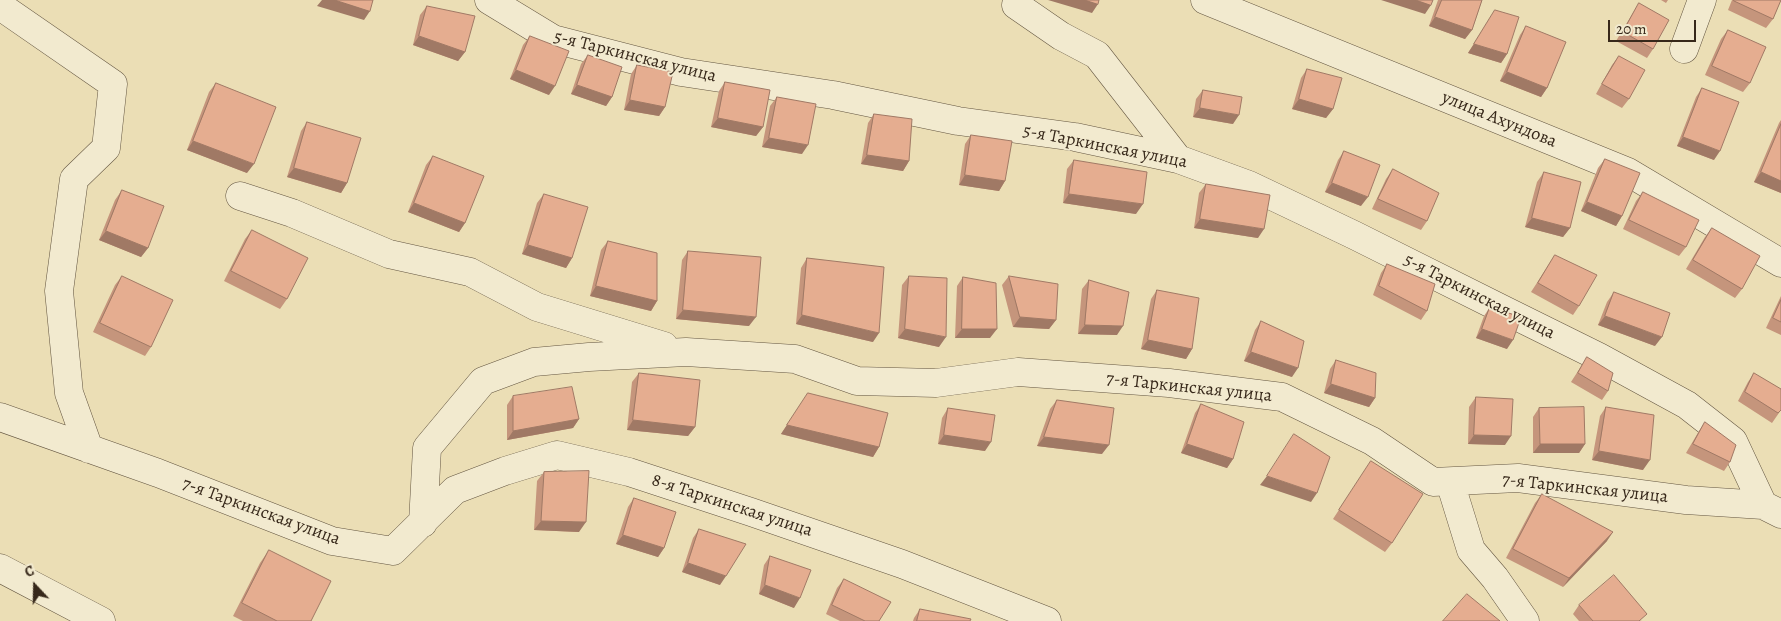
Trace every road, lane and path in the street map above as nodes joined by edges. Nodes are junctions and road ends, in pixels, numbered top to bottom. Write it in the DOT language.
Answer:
graph roads {
  1 [pos="489,0"];
  2 [pos="1205,0"];
  3 [pos="1702,0"];
  4 [pos="1016,5"];
  5 [pos="0,6"];
  6 [pos="1684,49"];
  7 [pos="1178,159"];
  8 [pos="240,196"];
  9 [pos="1781,263"];
  10 [pos="686,352"];
  11 [pos="0,417"];
  12 [pos="89,449"];
  13 [pos="1450,482"];
  14 [pos="1772,509"];
  15 [pos="423,523"];
  16 [pos="0,568"];
  17 [pos="101,621"];
  18 [pos="1047,621"];
  19 [pos="1524,621"];
  1 -- 7 [label="street, 5-я Таркинская улица"];
  2 -- 9 [label="street, улица Ахундова"];
  3 -- 6 [label="street"];
  4 -- 7 [label="street"];
  5 -- 12 [label="street"];
  7 -- 14 [label="street, 5-я Таркинская улица"];
  8 -- 10 [label="street, 7-я Таркинская улица"];
  10 -- 13 [label="street, 7-я Таркинская улица"];
  10 -- 15 [label="street, 7-я Таркинская улица"];
  11 -- 12 [label="street, 7-я Таркинская улица"];
  12 -- 15 [label="street, 7-я Таркинская улица"];
  13 -- 14 [label="street, 7-я Таркинская улица"];
  13 -- 19 [label="street"];
  15 -- 18 [label="street, 8-я Таркинская улица"];
  16 -- 17 [label="street"];
}
